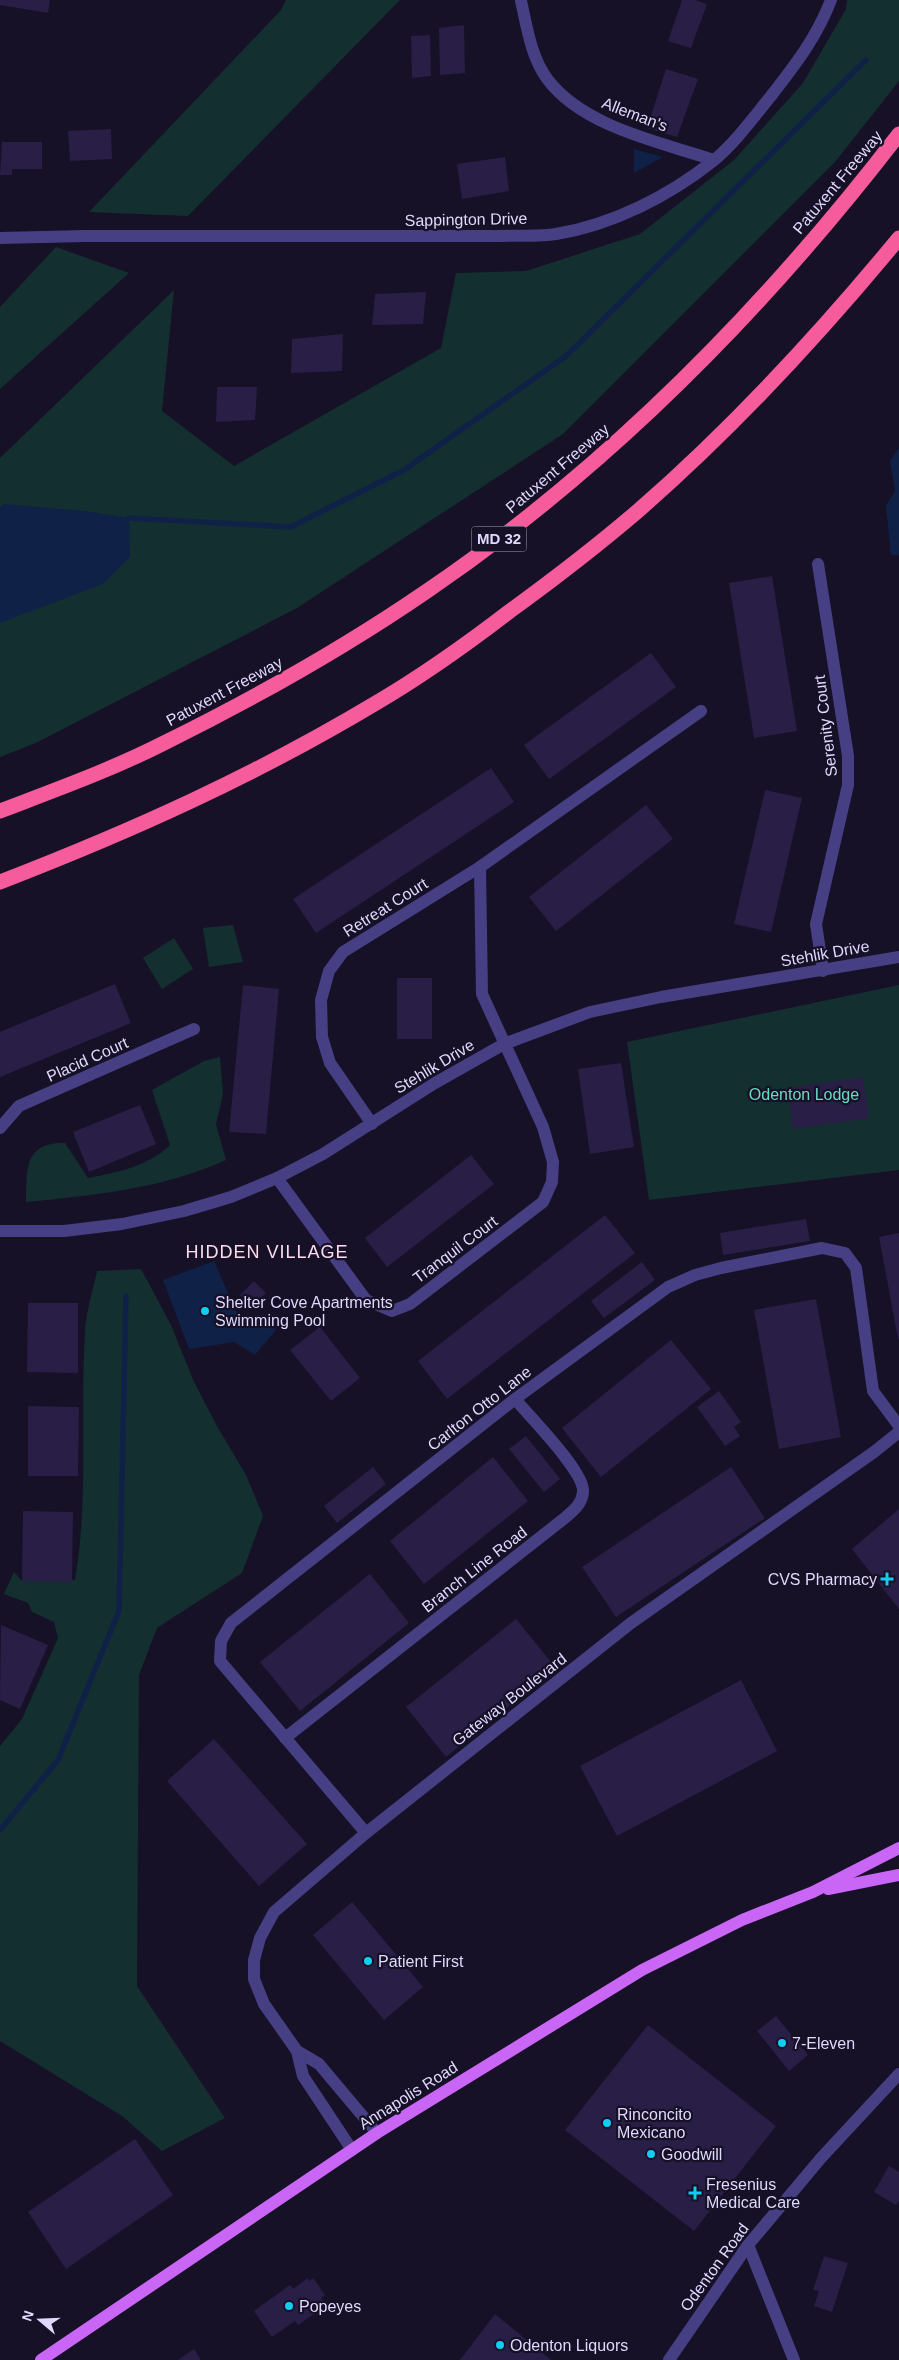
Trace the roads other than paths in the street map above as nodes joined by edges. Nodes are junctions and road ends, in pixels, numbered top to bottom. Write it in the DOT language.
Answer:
graph roads {
  1 [pos="831,0"];
  2 [pos="521,1"];
  3 [pos="899,134"];
  4 [pos="714,160"];
  5 [pos="0,238"];
  6 [pos="899,238"];
  7 [pos="818,564"];
  8 [pos="701,711"];
  9 [pos="0,812"];
  10 [pos="480,867"];
  11 [pos="0,882"];
  12 [pos="899,957"];
  13 [pos="823,970"];
  14 [pos="194,1029"];
  15 [pos="504,1044"];
  16 [pos="372,1124"];
  17 [pos="0,1128"];
  18 [pos="278,1178"];
  19 [pos="0,1231"];
  20 [pos="515,1400"];
  21 [pos="899,1426"];
  22 [pos="899,1432"];
  23 [pos="285,1738"];
  24 [pos="366,1833"];
  25 [pos="899,1848"];
  26 [pos="899,1875"];
  27 [pos="813,1892"];
  28 [pos="297,2051"];
  29 [pos="899,2068"];
  30 [pos="899,2074"];
  31 [pos="869,2105"];
  32 [pos="377,2133"];
  33 [pos="352,2150"];
  34 [pos="748,2245"];
  35 [pos="41,2360"];
  36 [pos="669,2360"];
  37 [pos="794,2360"];
  1 -- 4 [label="street, Sappington Drive"];
  2 -- 4 [label="street, Alleman's"];
  3 -- 9 [label="highway, Patuxent Freeway / MD 32"];
  4 -- 5 [label="street, Sappington Drive"];
  6 -- 11 [label="highway"];
  7 -- 13 [label="street, Serenity Court"];
  8 -- 10 [label="street, Retreat Court"];
  10 -- 15 [label="street"];
  10 -- 16 [label="street, Retreat Court"];
  12 -- 13 [label="street, Stehlik Drive"];
  13 -- 15 [label="street, Stehlik Drive"];
  14 -- 17 [label="street, Placid Court"];
  15 -- 16 [label="street, Stehlik Drive"];
  15 -- 18 [label="street, Tranquil Court"];
  16 -- 18 [label="street, Stehlik Drive"];
  18 -- 19 [label="street, Stehlik Drive"];
  20 -- 21 [label="street, Carlton Otto Lane"];
  20 -- 23 [label="street, Carlton Otto Lane"];
  20 -- 23 [label="street, Branch Line Road"];
  22 -- 24 [label="street, Gateway Boulevard"];
  23 -- 24 [label="street, Carlton Otto Lane"];
  24 -- 28 [label="street, Gateway Boulevard"];
  25 -- 27 [label="main road, Annapolis Road"];
  26 -- 27 [label="main road, Annapolis Road"];
  27 -- 32 [label="main road, Annapolis Road"];
  28 -- 32 [label="street, Gateway Boulevard"];
  28 -- 33 [label="street, Gateway Boulevard"];
  29 -- 31 [label="street, Odenton Road"];
  30 -- 31 [label="street, Odenton Road"];
  31 -- 34 [label="street, Odenton Road"];
  32 -- 33 [label="main road, Annapolis Road"];
  33 -- 35 [label="main road, Annapolis Road"];
  34 -- 36 [label="street, Odenton Road"];
  34 -- 37 [label="street"];
}
